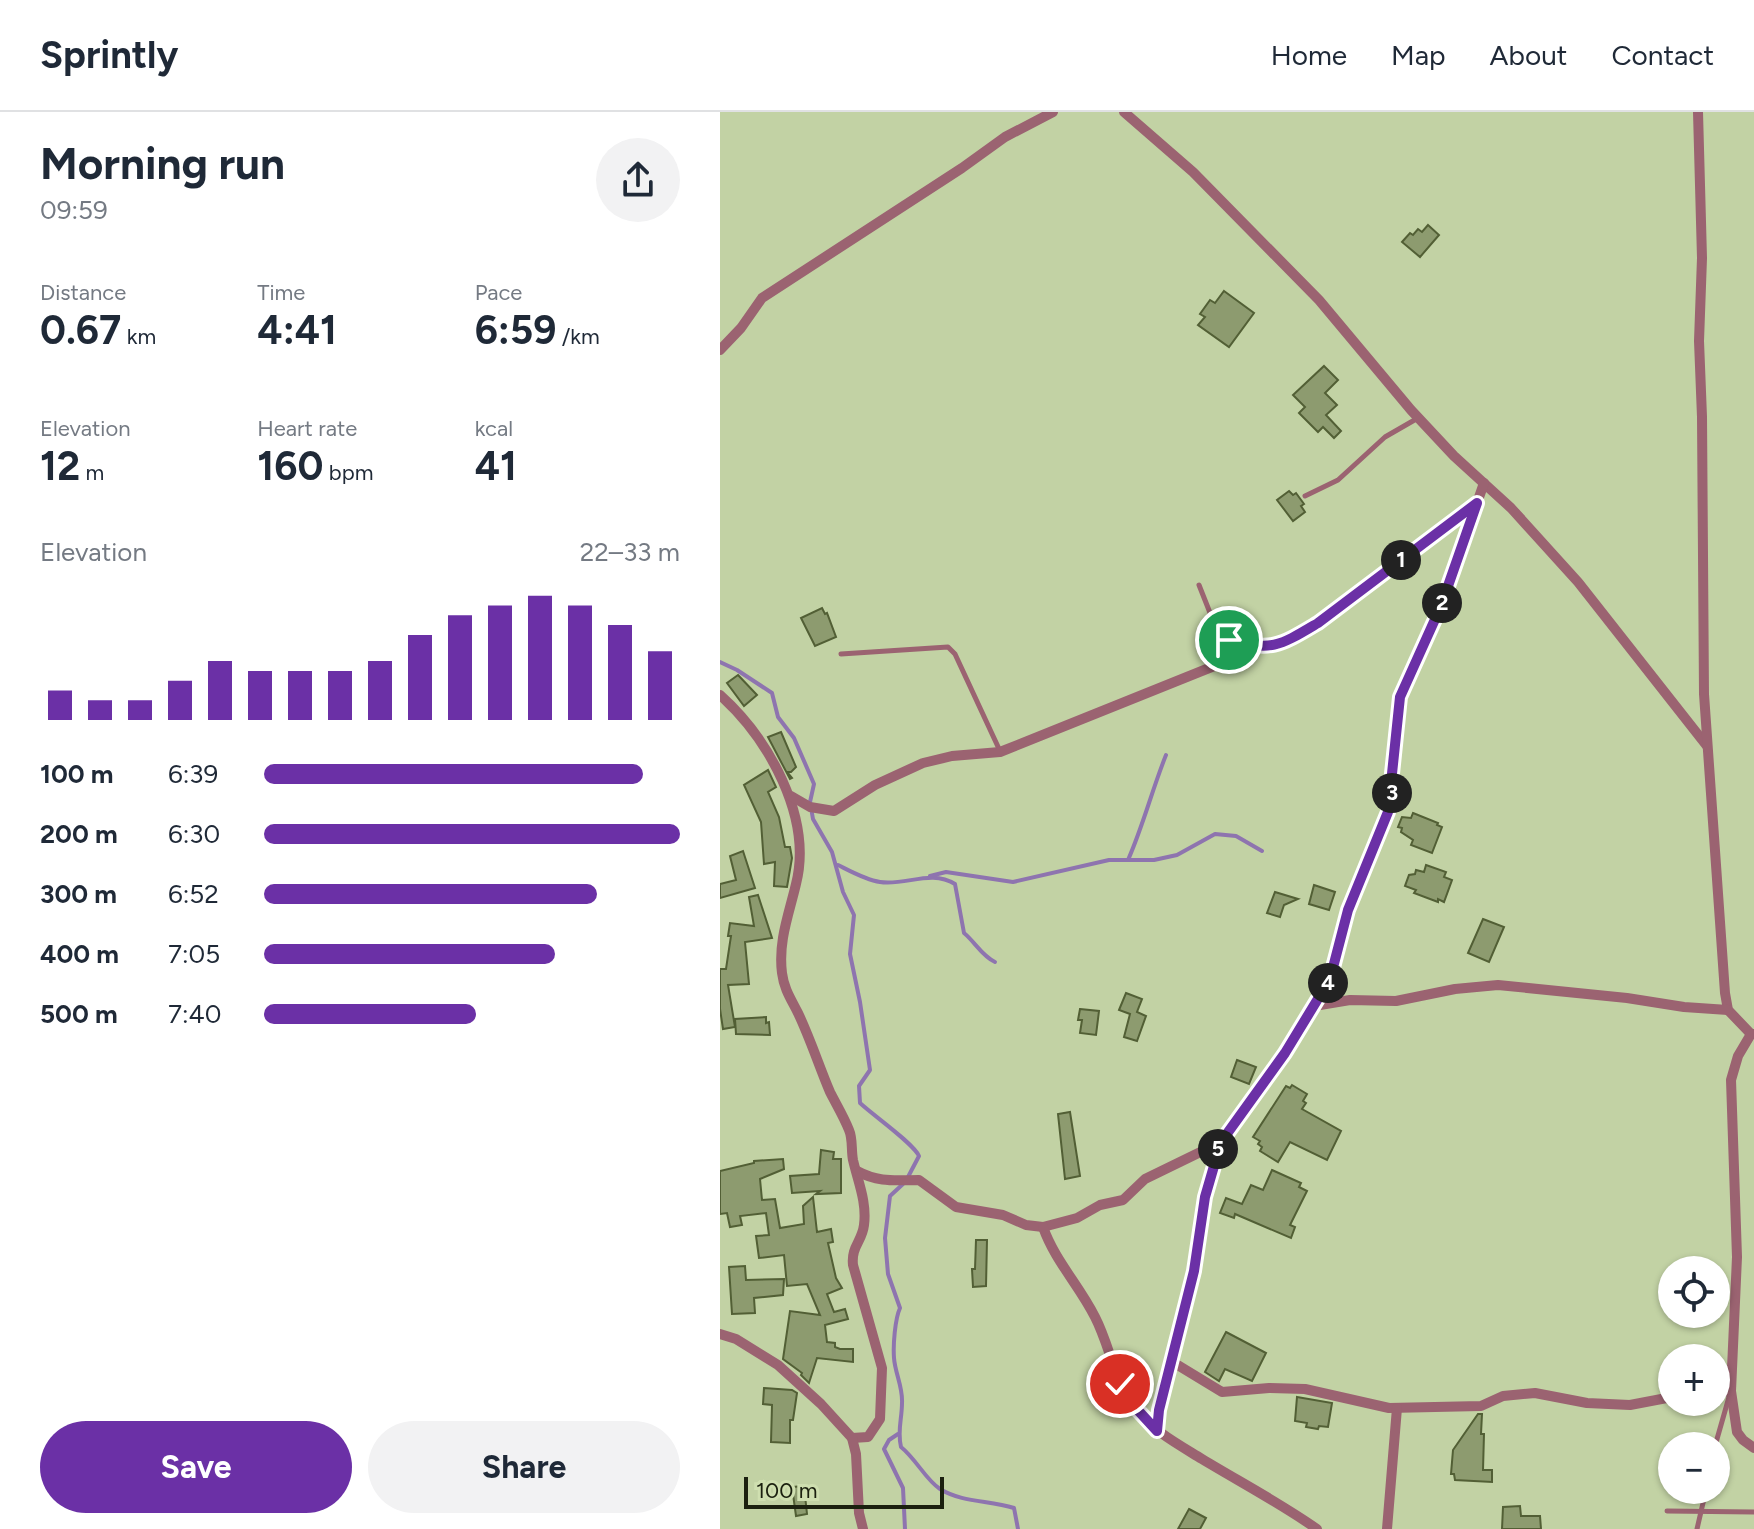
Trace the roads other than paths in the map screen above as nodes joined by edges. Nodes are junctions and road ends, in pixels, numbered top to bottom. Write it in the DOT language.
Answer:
graph roads {
  1 [pos="1053,112"];
  2 [pos="1124,112"];
  3 [pos="1698,112"];
  4 [pos="720,350"];
  5 [pos="1419,418"];
  6 [pos="1484,483"];
  7 [pos="1305,496"];
  8 [pos="1477,503"];
  9 [pos="1199,585"];
  10 [pos="1259,648"];
  11 [pos="841,654"];
  12 [pos="720,695"];
  13 [pos="1707,746"];
  14 [pos="1000,752"];
  15 [pos="790,795"];
  16 [pos="1314,1006"];
  17 [pos="1728,1010"];
  18 [pos="1752,1034"];
  19 [pos="1221,1142"];
  20 [pos="857,1171"];
  21 [pos="1043,1227"];
  22 [pos="720,1334"];
  23 [pos="1171,1361"];
  24 [pos="1731,1391"];
  25 [pos="1658,1400"];
  26 [pos="1397,1408"];
  27 [pos="1157,1431"];
  28 [pos="1719,1432"];
  29 [pos="852,1438"];
  30 [pos="1754,1448"];
  31 [pos="1703,1504"];
  32 [pos="1667,1511"];
  33 [pos="1701,1512"];
  34 [pos="1754,1512"];
  35 [pos="863,1529"];
  36 [pos="1317,1529"];
  37 [pos="1387,1529"];
  38 [pos="1697,1529"];
  1 -- 4 [label="street"];
  2 -- 5 [label="street"];
  3 -- 13 [label="street"];
  5 -- 6 [label="street"];
  5 -- 7 [label="lane"];
  6 -- 8 [label="street"];
  6 -- 13 [label="street"];
  8 -- 10 [label="street"];
  8 -- 16 [label="street"];
  9 -- 10 [label="lane"];
  10 -- 14 [label="street"];
  11 -- 14 [label="lane"];
  12 -- 15 [label="street"];
  13 -- 17 [label="street"];
  14 -- 15 [label="street"];
  15 -- 20 [label="street"];
  16 -- 17 [label="street"];
  16 -- 19 [label="street"];
  17 -- 18 [label="street"];
  18 -- 24 [label="street"];
  19 -- 21 [label="street"];
  19 -- 23 [label="street"];
  20 -- 21 [label="street"];
  20 -- 29 [label="street"];
  21 -- 27 [label="street"];
  22 -- 29 [label="street"];
  23 -- 26 [label="street"];
  23 -- 27 [label="street"];
  24 -- 28 [label="lane"];
  24 -- 30 [label="street"];
  25 -- 26 [label="street"];
  26 -- 37 [label="street"];
  27 -- 36 [label="street"];
  29 -- 35 [label="street"];
  31 -- 33 [label="lane"];
  32 -- 33 [label="lane"];
  33 -- 34 [label="lane"];
  33 -- 38 [label="lane"];
}
